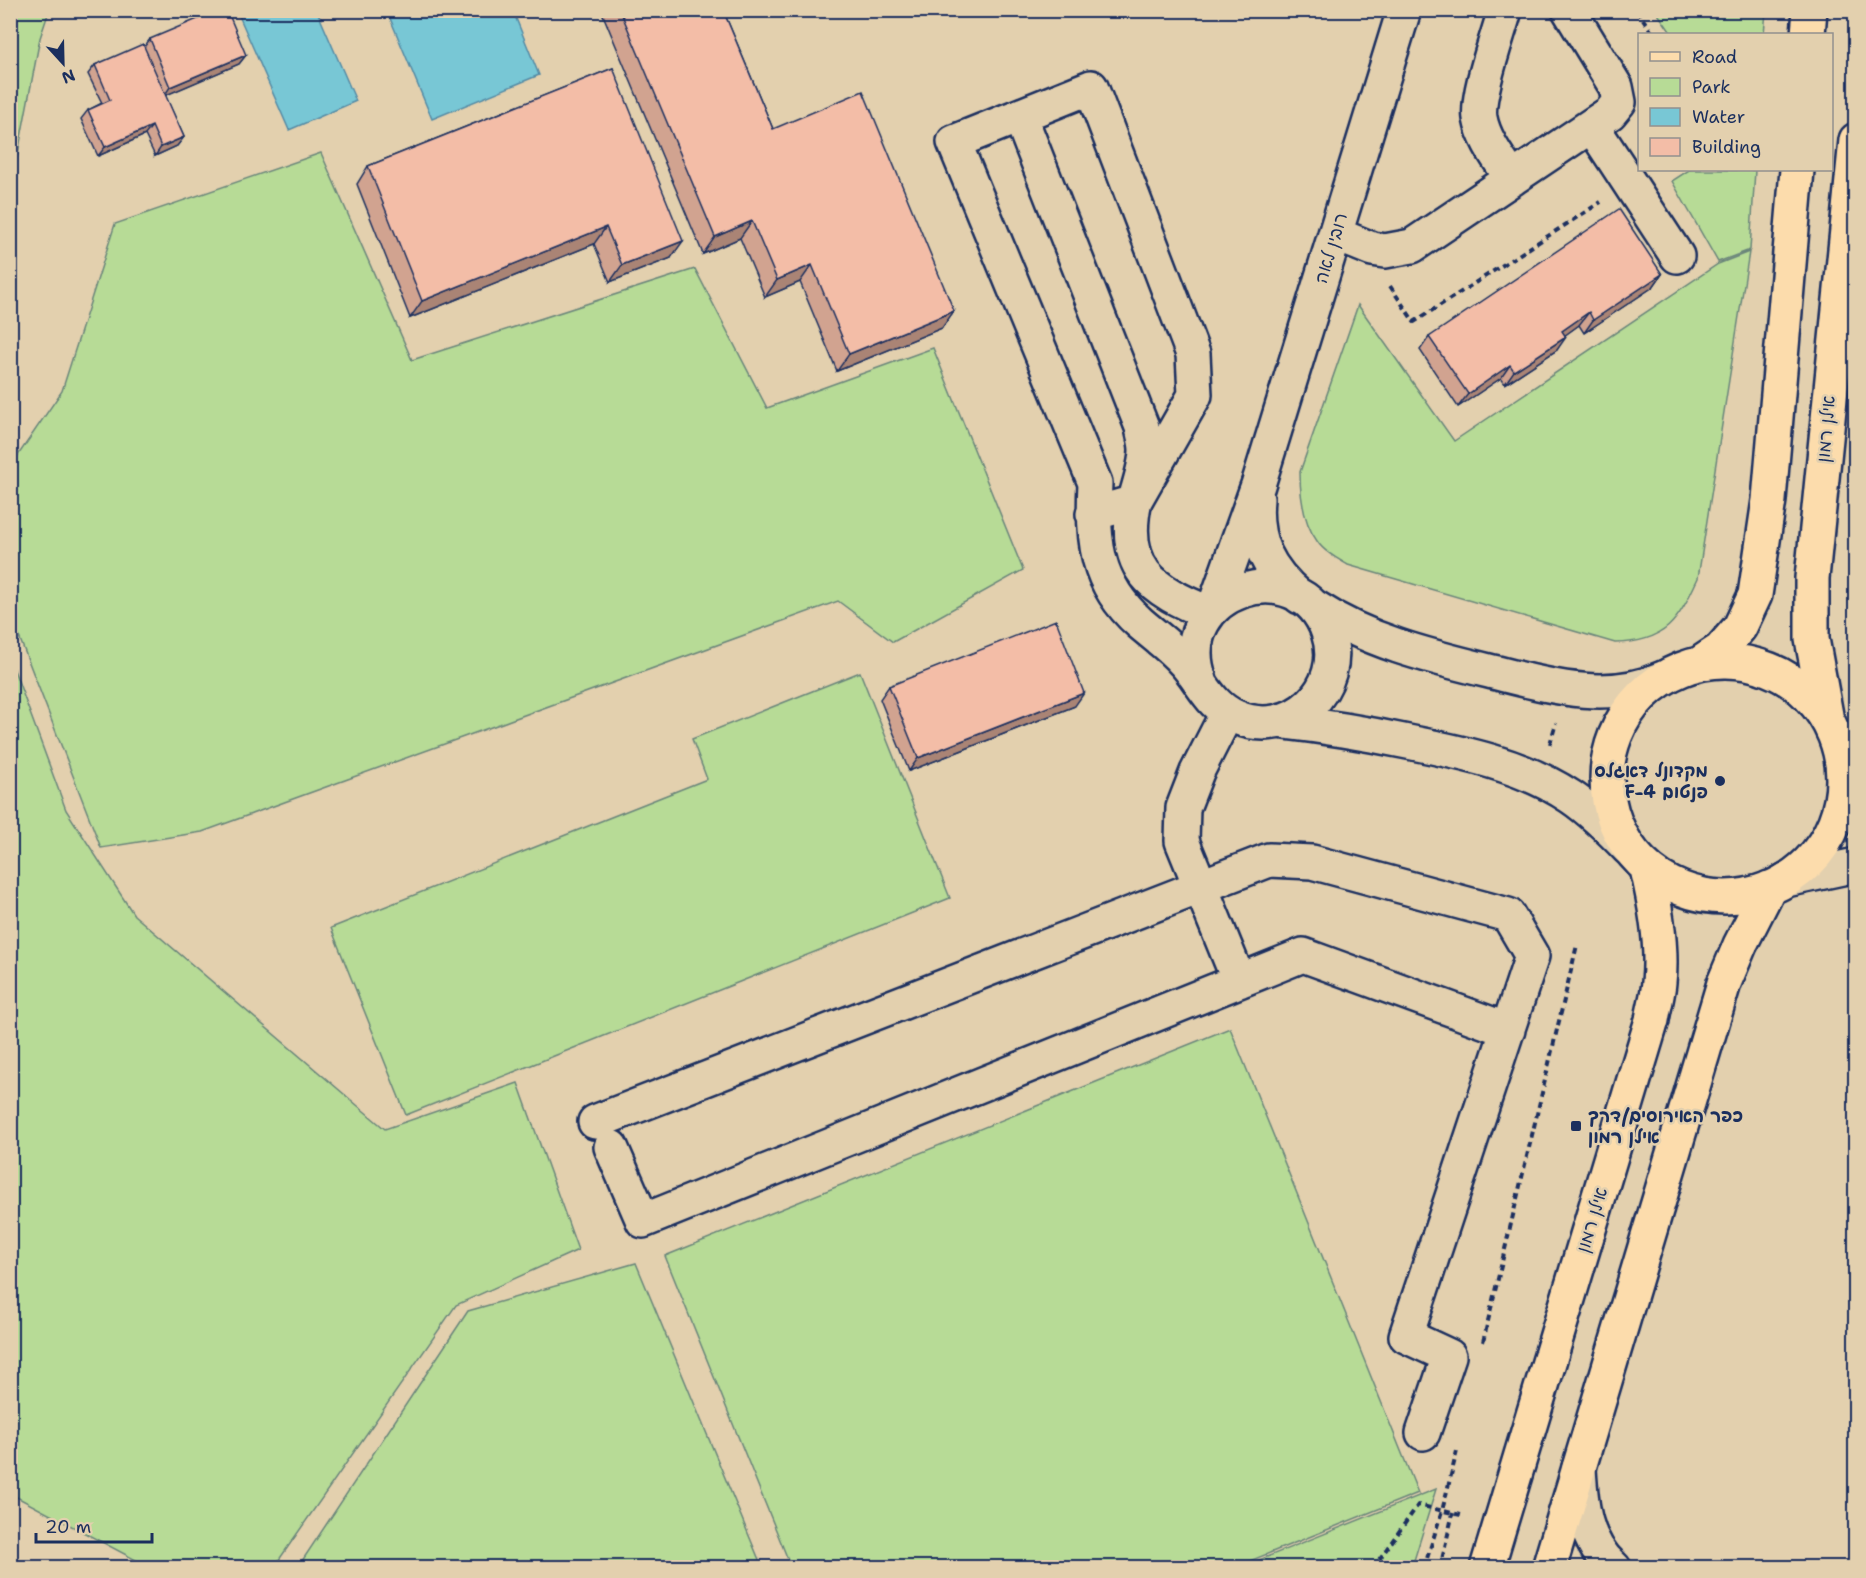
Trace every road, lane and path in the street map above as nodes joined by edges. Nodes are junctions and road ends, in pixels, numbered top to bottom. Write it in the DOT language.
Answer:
graph roads {
  1 [pos="1404,10"];
  2 [pos="1505,10"];
  3 [pos="1569,10"];
  4 [pos="1637,10"];
  5 [pos="1810,10"];
  6 [pos="1652,33"];
  7 [pos="1808,33"];
  8 [pos="1020,116"];
  9 [pos="1592,126"];
  10 [pos="1856,140"];
  11 [pos="1797,171"];
  12 [pos="1512,179"];
  13 [pos="1630,184"];
  14 [pos="1349,240"];
  15 [pos="1677,256"];
  16 [pos="1258,485"];
  17 [pos="1134,502"];
  18 [pos="1093,514"];
  19 [pos="1304,600"];
  20 [pos="1212,610"];
  21 [pos="1699,664"];
  22 [pos="1663,678"];
  23 [pos="1200,680"];
  24 [pos="1566,689"];
  25 [pos="1227,713"];
  26 [pos="1278,721"];
  27 [pos="1831,726"];
  28 [pos="1856,768"];
  29 [pos="1539,779"];
  30 [pos="1638,859"];
  31 [pos="1856,865"];
  32 [pos="1778,884"];
  33 [pos="1201,887"];
  34 [pos="1577,945"];
  35 [pos="1239,981"];
  36 [pos="1508,1030"];
  37 [pos="1482,1348"];
  38 [pos="1423,1433"];
  39 [pos="1459,1441"];
  40 [pos="1579,1468"];
  41 [pos="1442,1510"];
  42 [pos="1454,1513"];
  43 [pos="1500,1526"];
  44 [pos="1373,1568"];
  45 [pos="1424,1568"];
  46 [pos="1440,1568"];
  47 [pos="1488,1568"];
  48 [pos="1549,1568"];
  49 [pos="1614,1568"];
  1 -- 14 [label="street, רובין לאה"];
  2 -- 12 [label="street"];
  3 -- 9 [label="street"];
  4 -- 6 [label="path"];
  5 -- 7 [label="main road"];
  8 -- 17 [label="street"];
  8 -- 17 [label="street"];
  8 -- 18 [label="street"];
  9 -- 12 [label="street"];
  9 -- 13 [label="street"];
  10 -- 27 [label="main road, אילן רמון"];
  11 -- 21 [label="main road"];
  12 -- 14 [label="street"];
  13 -- 14 [label="path"];
  13 -- 15 [label="street"];
  14 -- 16 [label="street, רובין לאה"];
  16 -- 19 [label="street, רובין לאה"];
  16 -- 20 [label="street, רובין לאה"];
  17 -- 18 [label="street"];
  17 -- 20 [label="street"];
  18 -- 23 [label="street"];
  19 -- 20 [label="street"];
  19 -- 24 [label="street"];
  19 -- 26 [label="street"];
  20 -- 23 [label="street"];
  21 -- 22 [label="main road"];
  21 -- 27 [label="main road"];
  22 -- 24 [label="street"];
  22 -- 30 [label="main road"];
  23 -- 25 [label="street"];
  24 -- 29 [label="path"];
  25 -- 26 [label="street"];
  25 -- 33 [label="street"];
  26 -- 29 [label="street"];
  27 -- 28 [label="street"];
  27 -- 32 [label="main road, אילן רמון"];
  29 -- 30 [label="street"];
  30 -- 32 [label="main road"];
  30 -- 43 [label="main road, אילן רמון"];
  31 -- 32 [label="street"];
  32 -- 40 [label="main road"];
  33 -- 35 [label="street"];
  33 -- 35 [label="street"];
  33 -- 36 [label="street"];
  34 -- 37 [label="path"];
  35 -- 36 [label="street"];
  36 -- 38 [label="street"];
  39 -- 41 [label="path"];
  40 -- 48 [label="main road"];
  40 -- 49 [label="street"];
  41 -- 42 [label="path"];
  41 -- 44 [label="path"];
  41 -- 45 [label="path"];
  42 -- 43 [label="path"];
  42 -- 46 [label="path"];
  43 -- 47 [label="main road, אילן רמון"];
}
